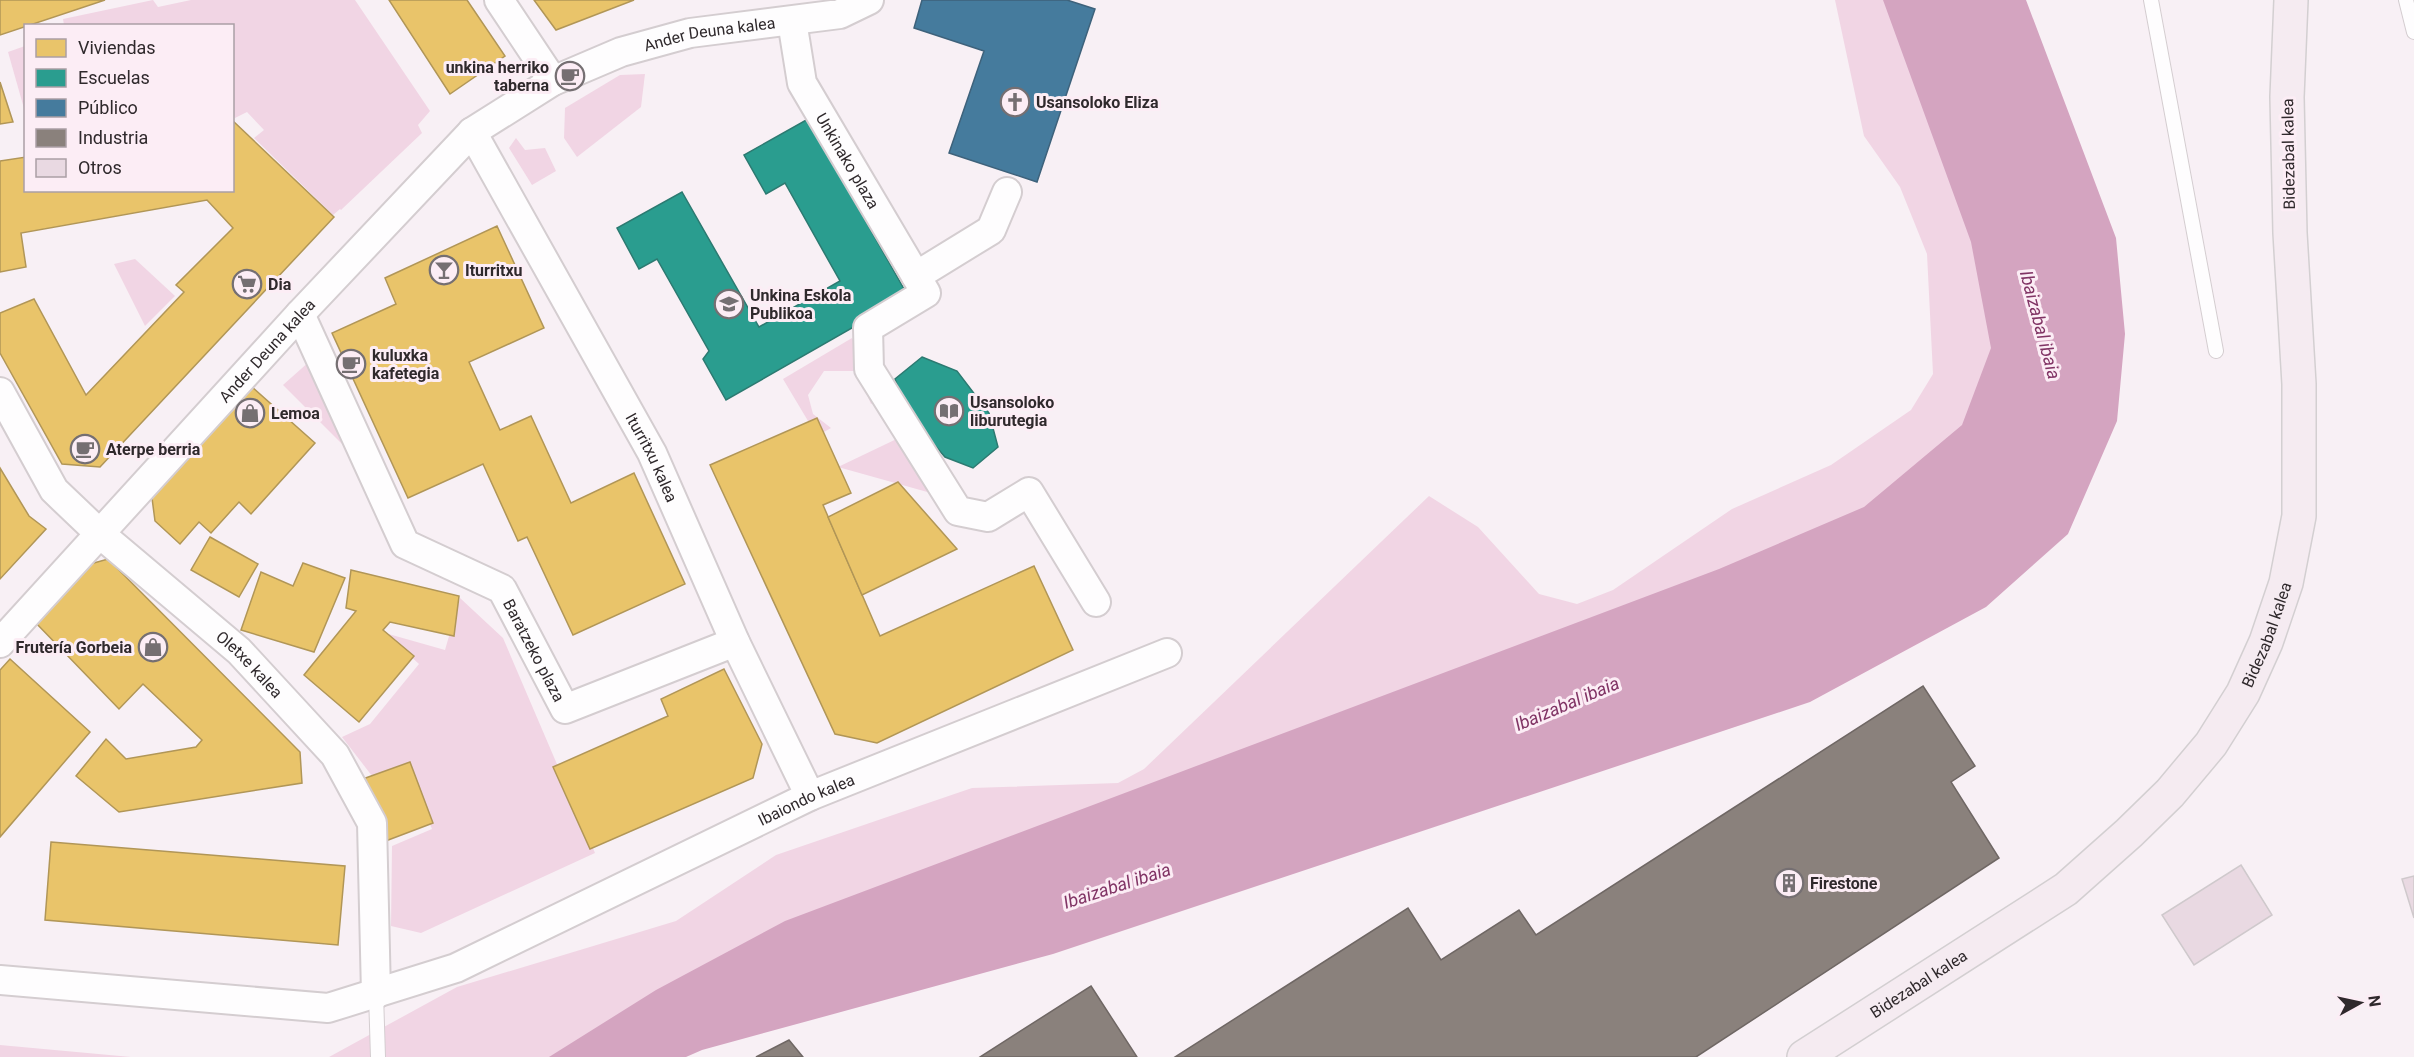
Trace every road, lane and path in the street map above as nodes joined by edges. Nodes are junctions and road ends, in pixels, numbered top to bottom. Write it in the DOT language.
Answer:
graph roads {
  1 [pos="499,0"];
  2 [pos="869,0"];
  3 [pos="2151,0"];
  4 [pos="2291,0"];
  5 [pos="2406,0"];
  6 [pos="792,21"];
  7 [pos="2414,32"];
  8 [pos="553,81"];
  9 [pos="472,132"];
  10 [pos="1007,192"];
  11 [pos="921,285"];
  12 [pos="300,314"];
  13 [pos="2216,351"];
  14 [pos="0,392"];
  15 [pos="99,533"];
  16 [pos="1096,602"];
  17 [pos="735,642"];
  18 [pos="0,644"];
  19 [pos="1167,653"];
  20 [pos="810,796"];
  21 [pos="0,980"];
  22 [pos="376,994"];
  23 [pos="378,1057"];
  24 [pos="1804,1057"];
  1 -- 8 [label="street"];
  2 -- 6 [label="street, Ander Deuna kalea"];
  3 -- 13 [label="lane"];
  4 -- 24 [label="highway, Bidezabal kalea"];
  5 -- 7 [label="lane"];
  6 -- 8 [label="street, Ander Deuna kalea"];
  6 -- 11 [label="street, Unkinako plaza"];
  8 -- 9 [label="street, Ander Deuna kalea"];
  9 -- 12 [label="street, Ander Deuna kalea"];
  9 -- 17 [label="street, Iturritxu kalea"];
  10 -- 11 [label="street"];
  11 -- 16 [label="street"];
  12 -- 15 [label="street, Ander Deuna kalea"];
  12 -- 17 [label="street, Baratzeko plaza"];
  14 -- 15 [label="street, Oletxe kalea"];
  15 -- 18 [label="street, Ander Deuna kalea"];
  15 -- 22 [label="street, Oletxe kalea"];
  17 -- 20 [label="street, Iturritxu kalea"];
  19 -- 20 [label="street, Ibaiondo kalea"];
  20 -- 22 [label="street, Ibaiondo kalea"];
  21 -- 22 [label="street"];
  22 -- 23 [label="lane, Oletxe kalea"];
}
